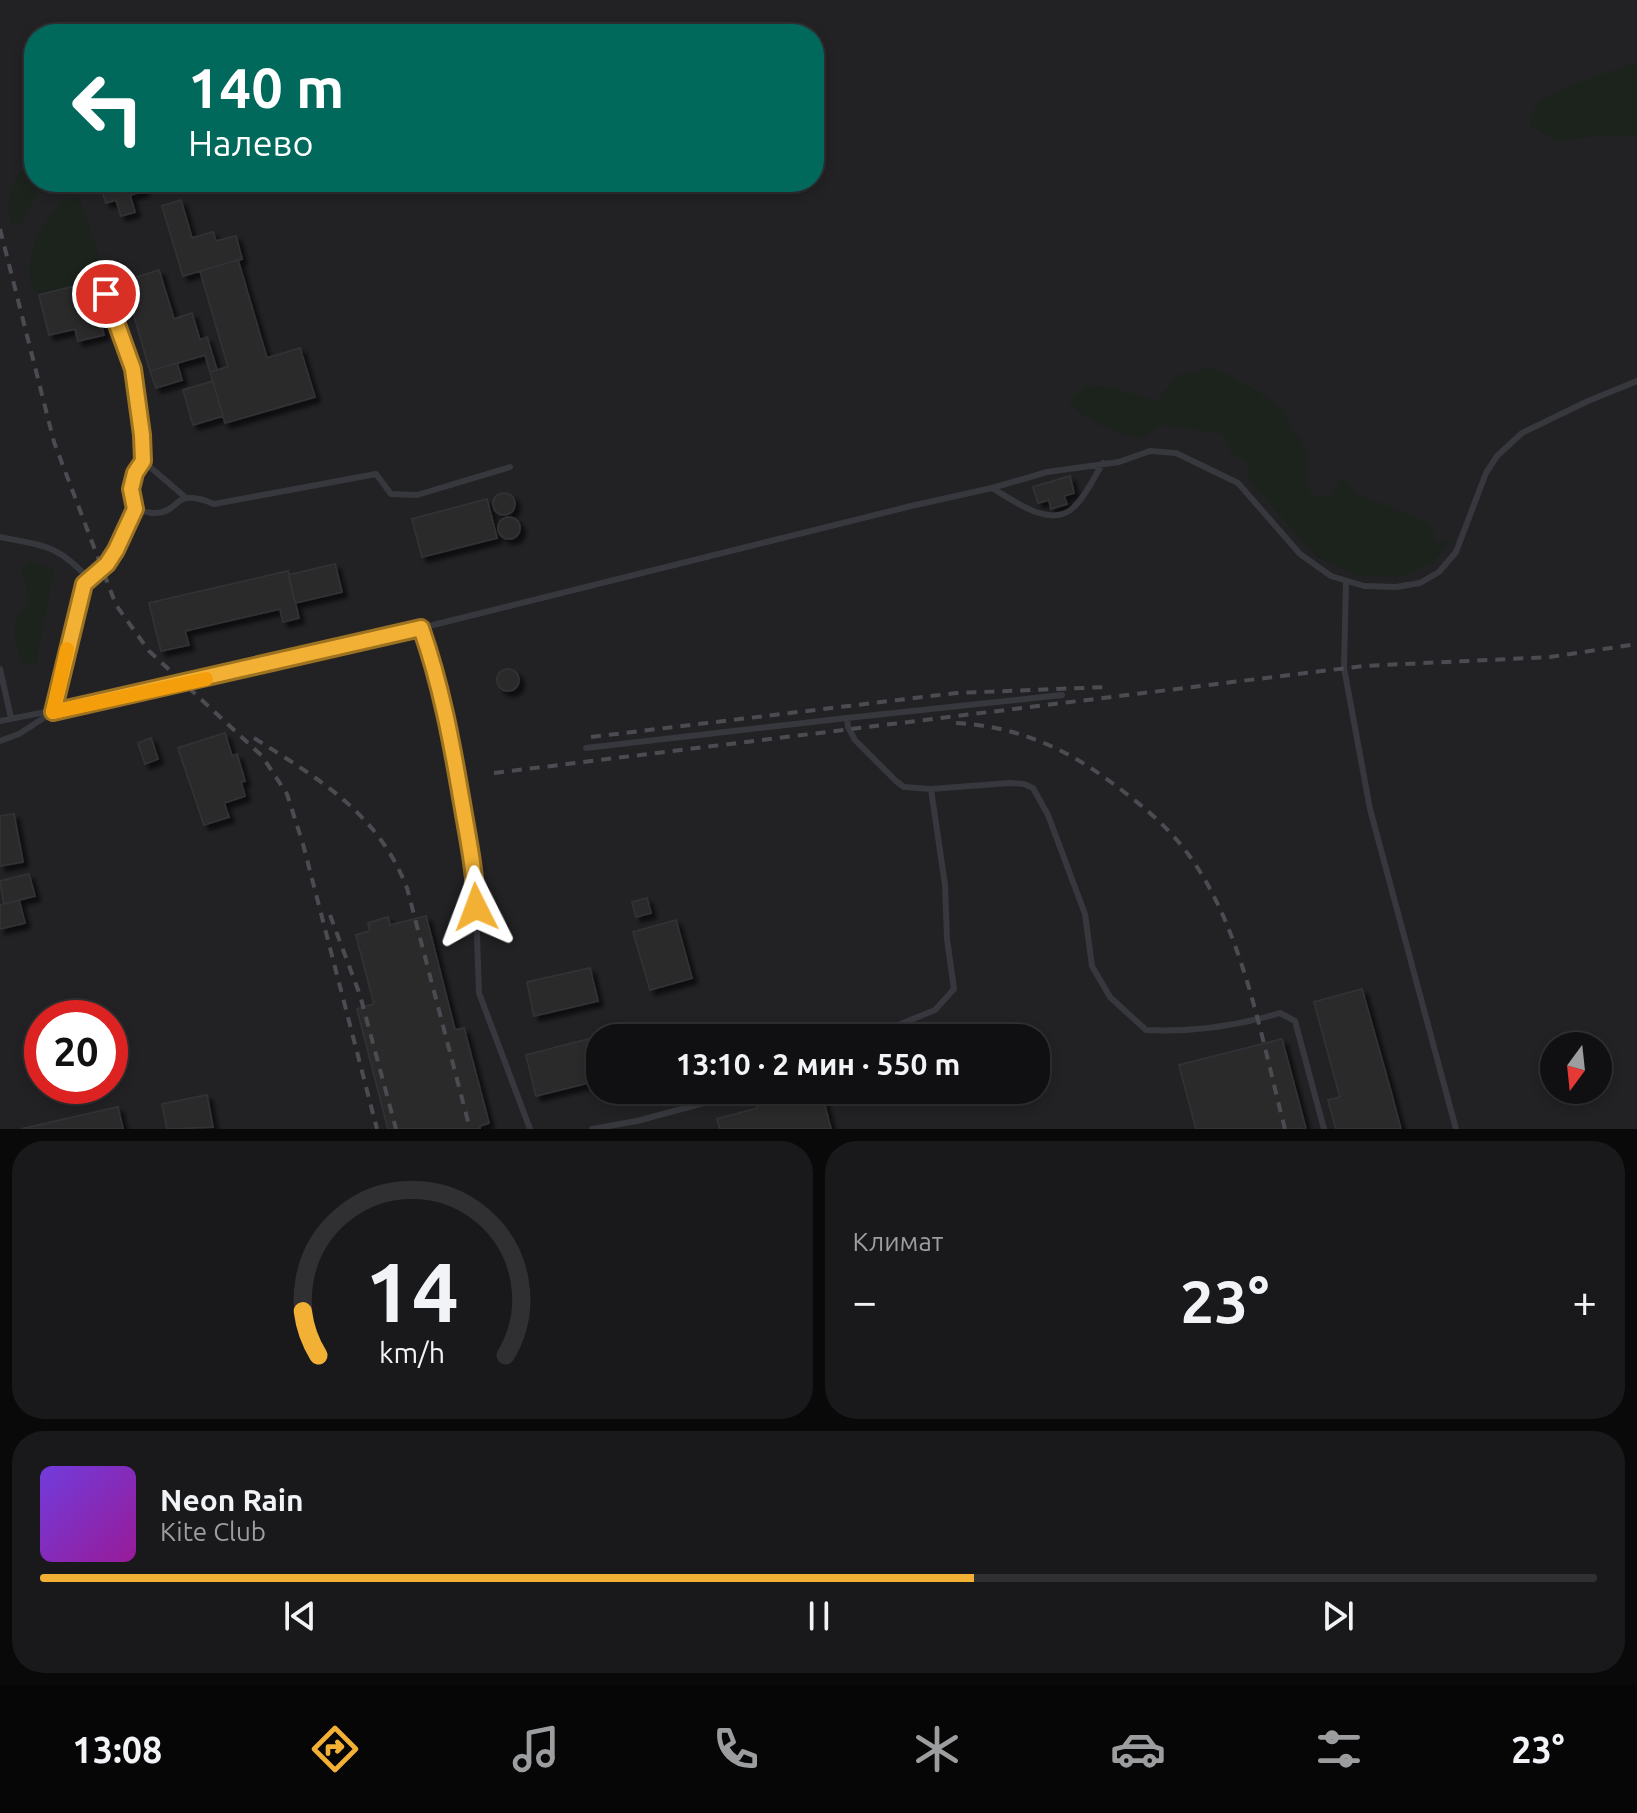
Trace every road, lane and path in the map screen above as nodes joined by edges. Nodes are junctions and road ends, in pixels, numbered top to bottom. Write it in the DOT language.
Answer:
graph roads {
  1 [pos="106,294"];
  2 [pos="1637,381"];
  3 [pos="143,461"];
  4 [pos="1103,463"];
  5 [pos="510,467"];
  6 [pos="992,488"];
  7 [pos="185,497"];
  8 [pos="135,509"];
  9 [pos="0,537"];
  10 [pos="89,579"];
  11 [pos="1346,581"];
  12 [pos="421,628"];
  13 [pos="0,669"];
  14 [pos="1062,695"];
  15 [pos="53,712"];
  16 [pos="11,718"];
  17 [pos="847,718"];
  18 [pos="0,721"];
  19 [pos="0,741"];
  20 [pos="586,748"];
  21 [pos="931,789"];
  22 [pos="901,1024"];
  23 [pos="700,1104"];
  24 [pos="530,1129"];
  25 [pos="592,1129"];
  26 [pos="1324,1129"];
  27 [pos="1456,1129"];
  1 -- 3 [label="lane"];
  2 -- 11 [label="lane"];
  3 -- 7 [label="lane"];
  3 -- 8 [label="lane"];
  4 -- 6 [label="lane"];
  4 -- 6 [label="lane"];
  4 -- 11 [label="lane"];
  5 -- 7 [label="lane"];
  6 -- 12 [label="lane"];
  7 -- 8 [label="lane"];
  8 -- 10 [label="lane"];
  9 -- 10 [label="lane"];
  10 -- 15 [label="lane"];
  11 -- 27 [label="lane"];
  12 -- 15 [label="lane"];
  12 -- 24 [label="lane"];
  13 -- 16 [label="lane"];
  14 -- 17 [label="lane"];
  15 -- 16 [label="lane"];
  15 -- 19 [label="lane"];
  16 -- 18 [label="lane"];
  17 -- 20 [label="lane"];
  17 -- 21 [label="lane"];
  21 -- 22 [label="lane"];
  21 -- 26 [label="lane"];
  23 -- 25 [label="lane"];
}
